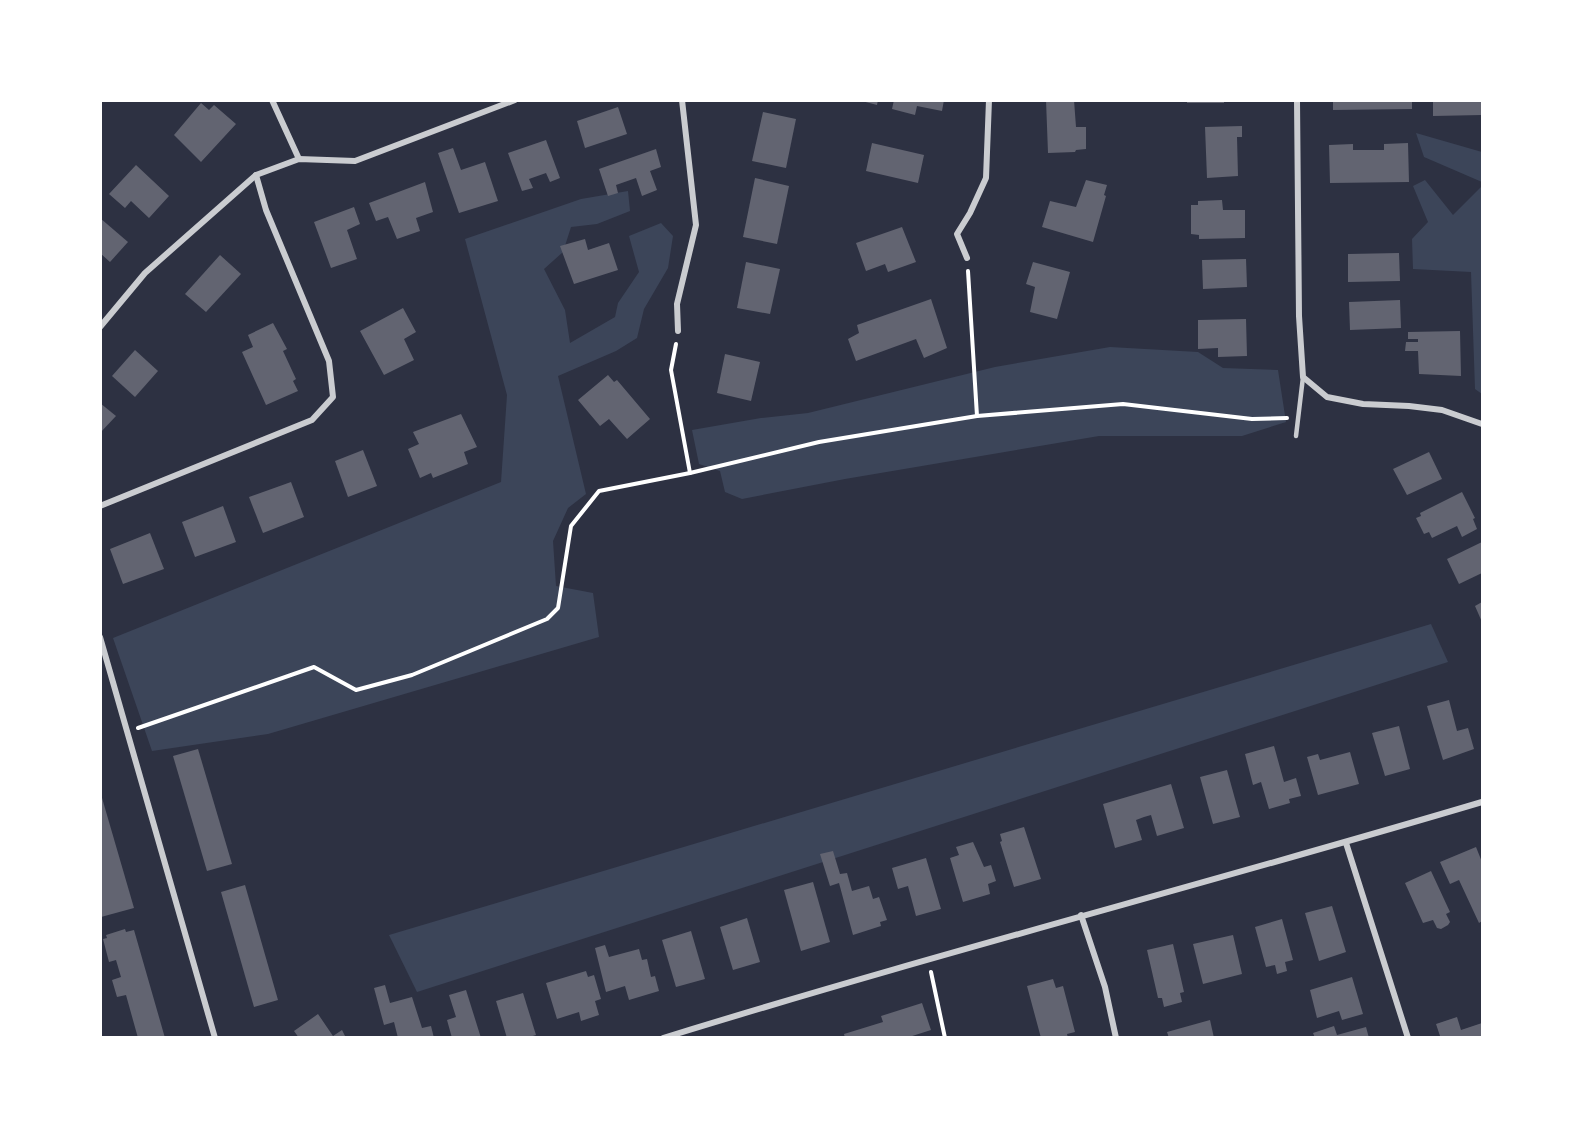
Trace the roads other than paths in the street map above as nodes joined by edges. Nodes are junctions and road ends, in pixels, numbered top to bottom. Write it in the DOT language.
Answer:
graph roads {
  1 [pos="272,100"];
  2 [pos="515,100"];
  3 [pos="682,100"];
  4 [pos="989,100"];
  5 [pos="1297,100"];
  6 [pos="299,159"];
  7 [pos="256,175"];
  8 [pos="967,258"];
  9 [pos="100,327"];
  10 [pos="678,331"];
  11 [pos="1304,377"];
  12 [pos="1482,424"];
  13 [pos="1296,436"];
  14 [pos="100,506"];
  15 [pos="100,637"];
  16 [pos="1482,802"];
  17 [pos="1346,843"];
  18 [pos="1081,915"];
  19 [pos="215,1038"];
  20 [pos="663,1038"];
  21 [pos="1116,1038"];
  22 [pos="1408,1038"];
  1 -- 6 [label="street"];
  2 -- 6 [label="street"];
  3 -- 10 [label="street"];
  4 -- 8 [label="street"];
  5 -- 11 [label="street"];
  6 -- 7 [label="street"];
  7 -- 9 [label="street"];
  7 -- 14 [label="street"];
  11 -- 12 [label="street"];
  11 -- 13 [label="lane"];
  15 -- 19 [label="street"];
  16 -- 17 [label="street"];
  17 -- 18 [label="street"];
  17 -- 22 [label="street"];
  18 -- 20 [label="street"];
  18 -- 21 [label="street"];
}
